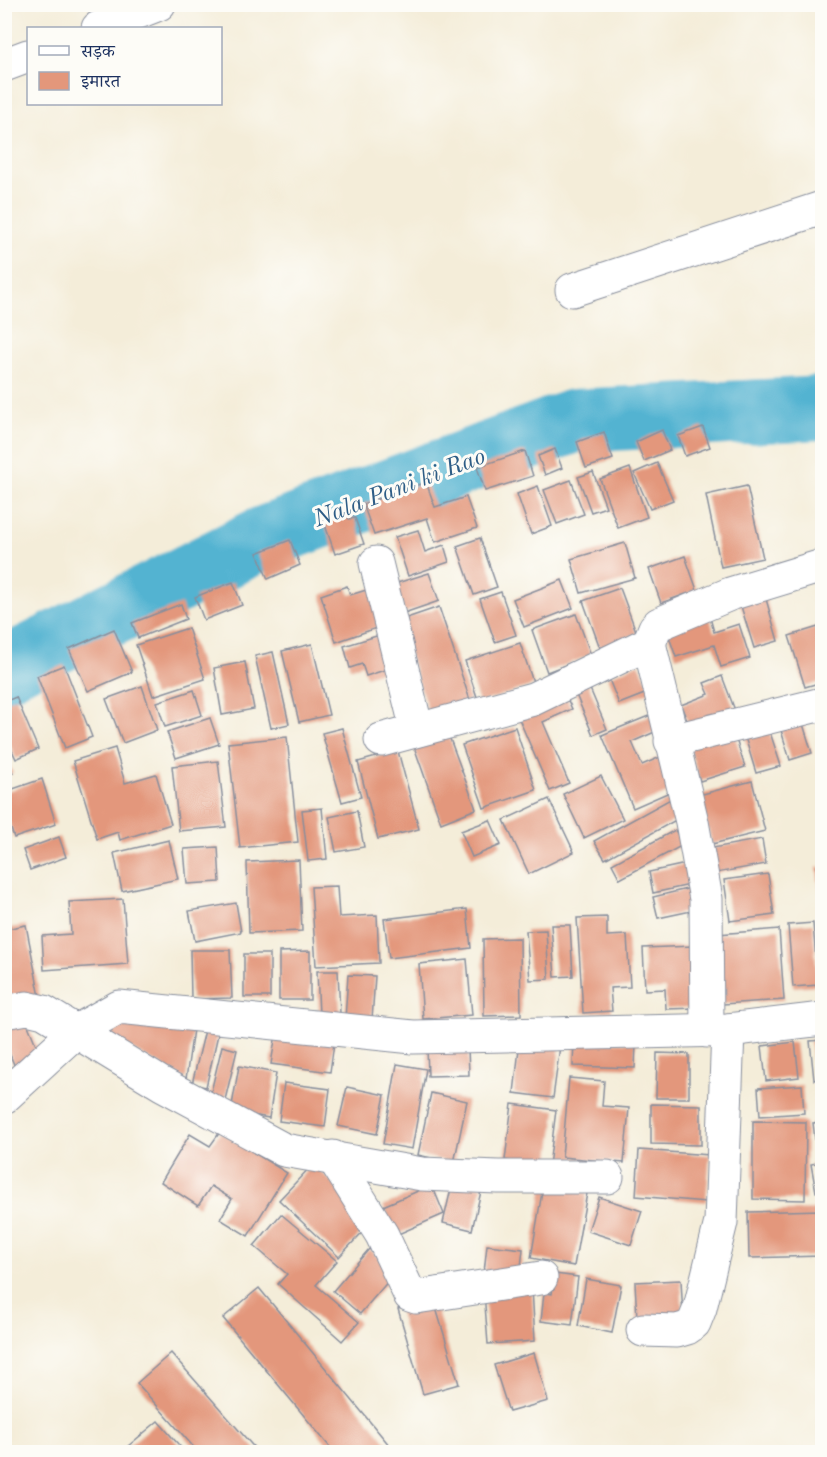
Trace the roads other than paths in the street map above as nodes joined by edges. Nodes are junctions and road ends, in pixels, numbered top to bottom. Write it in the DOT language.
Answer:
graph roads {
  1 [pos="159,4"];
  2 [pos="101,27"];
  3 [pos="27,56"];
  4 [pos="4,65"];
  5 [pos="822,208"];
  6 [pos="572,290"];
  7 [pos="376,563"];
  8 [pos="822,566"];
  9 [pos="649,643"];
  10 [pos="822,704"];
  11 [pos="417,730"];
  12 [pos="381,740"];
  13 [pos="671,741"];
  14 [pos="4,1012"];
  15 [pos="822,1019"];
  16 [pos="718,1031"];
  17 [pos="75,1032"];
  18 [pos="4,1097"];
  19 [pos="333,1157"];
  20 [pos="607,1177"];
  21 [pos="541,1278"];
  22 [pos="643,1330"];
  1 -- 2 [label="street"];
  3 -- 4 [label="street"];
  5 -- 6 [label="street"];
  7 -- 11 [label="street"];
  8 -- 9 [label="street"];
  9 -- 11 [label="street"];
  9 -- 13 [label="street"];
  10 -- 13 [label="street"];
  11 -- 12 [label="street"];
  13 -- 16 [label="street"];
  14 -- 17 [label="street"];
  15 -- 16 [label="street"];
  16 -- 17 [label="street"];
  16 -- 22 [label="street"];
  17 -- 18 [label="street"];
  17 -- 19 [label="street"];
  19 -- 20 [label="street"];
  19 -- 21 [label="street"];
}
